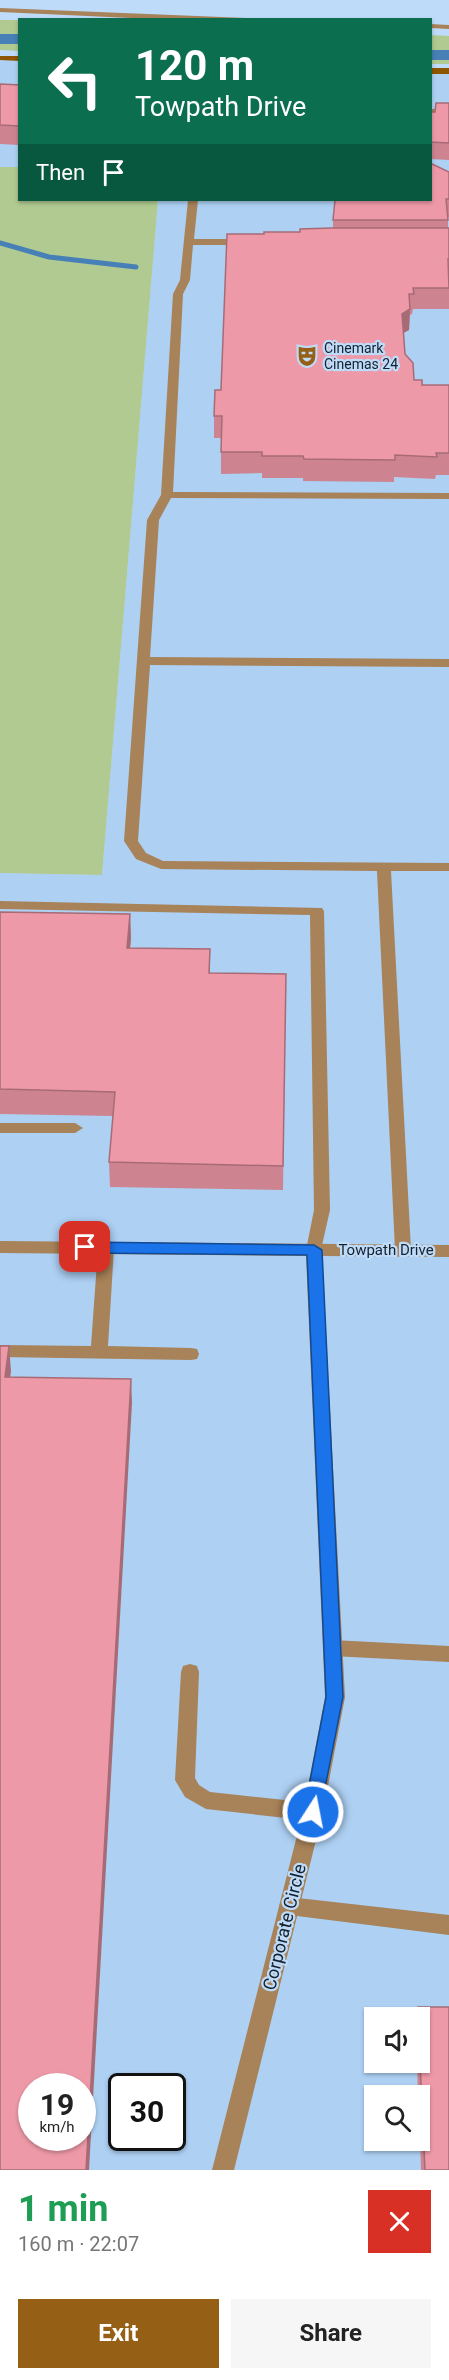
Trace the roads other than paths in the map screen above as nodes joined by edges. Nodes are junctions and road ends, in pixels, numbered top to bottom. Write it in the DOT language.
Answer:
graph roads {
  1 [pos="0,10"];
  2 [pos="197,18"];
  3 [pos="432,26"];
  4 [pos="449,27"];
  5 [pos="0,58"];
  6 [pos="18,58"];
  7 [pos="432,70"];
  8 [pos="449,71"];
  9 [pos="432,112"];
  10 [pos="449,112"];
  11 [pos="193,201"];
  12 [pos="189,242"];
  13 [pos="260,242"];
  14 [pos="167,495"];
  15 [pos="449,496"];
  16 [pos="144,661"];
  17 [pos="449,663"];
  18 [pos="384,867"];
  19 [pos="449,867"];
  20 [pos="0,905"];
  21 [pos="0,1128"];
  22 [pos="75,1128"];
  23 [pos="0,1246"];
  24 [pos="106,1248"];
  25 [pos="314,1250"];
  26 [pos="403,1250"];
  27 [pos="449,1251"];
  28 [pos="0,1351"];
  29 [pos="99,1353"];
  30 [pos="191,1354"];
  31 [pos="332,1648"];
  32 [pos="449,1654"];
  33 [pos="190,1672"];
  34 [pos="313,1812"];
  35 [pos="289,1906"];
  36 [pos="449,1925"];
  37 [pos="223,2170"];
  1 -- 2 [label="street"];
  3 -- 4 [label="street"];
  5 -- 6 [label="main road"];
  7 -- 8 [label="main road"];
  9 -- 10 [label="street"];
  11 -- 12 [label="street"];
  12 -- 13 [label="street"];
  12 -- 14 [label="street"];
  14 -- 15 [label="street"];
  14 -- 16 [label="street"];
  16 -- 17 [label="street"];
  16 -- 18 [label="street"];
  18 -- 19 [label="street"];
  18 -- 26 [label="street"];
  20 -- 25 [label="street, Corporate Circle"];
  21 -- 22 [label="street"];
  23 -- 24 [label="street, Towpath Drive"];
  24 -- 25 [label="street, Towpath Drive"];
  24 -- 29 [label="street"];
  25 -- 26 [label="street, Towpath Drive"];
  25 -- 31 [label="street, Corporate Circle"];
  26 -- 27 [label="street, Towpath Drive"];
  28 -- 29 [label="street"];
  29 -- 30 [label="street"];
  31 -- 32 [label="street"];
  31 -- 34 [label="street, Corporate Circle"];
  33 -- 34 [label="street"];
  34 -- 35 [label="street, Corporate Circle"];
  35 -- 36 [label="street"];
  35 -- 37 [label="street, Corporate Circle"];
}
